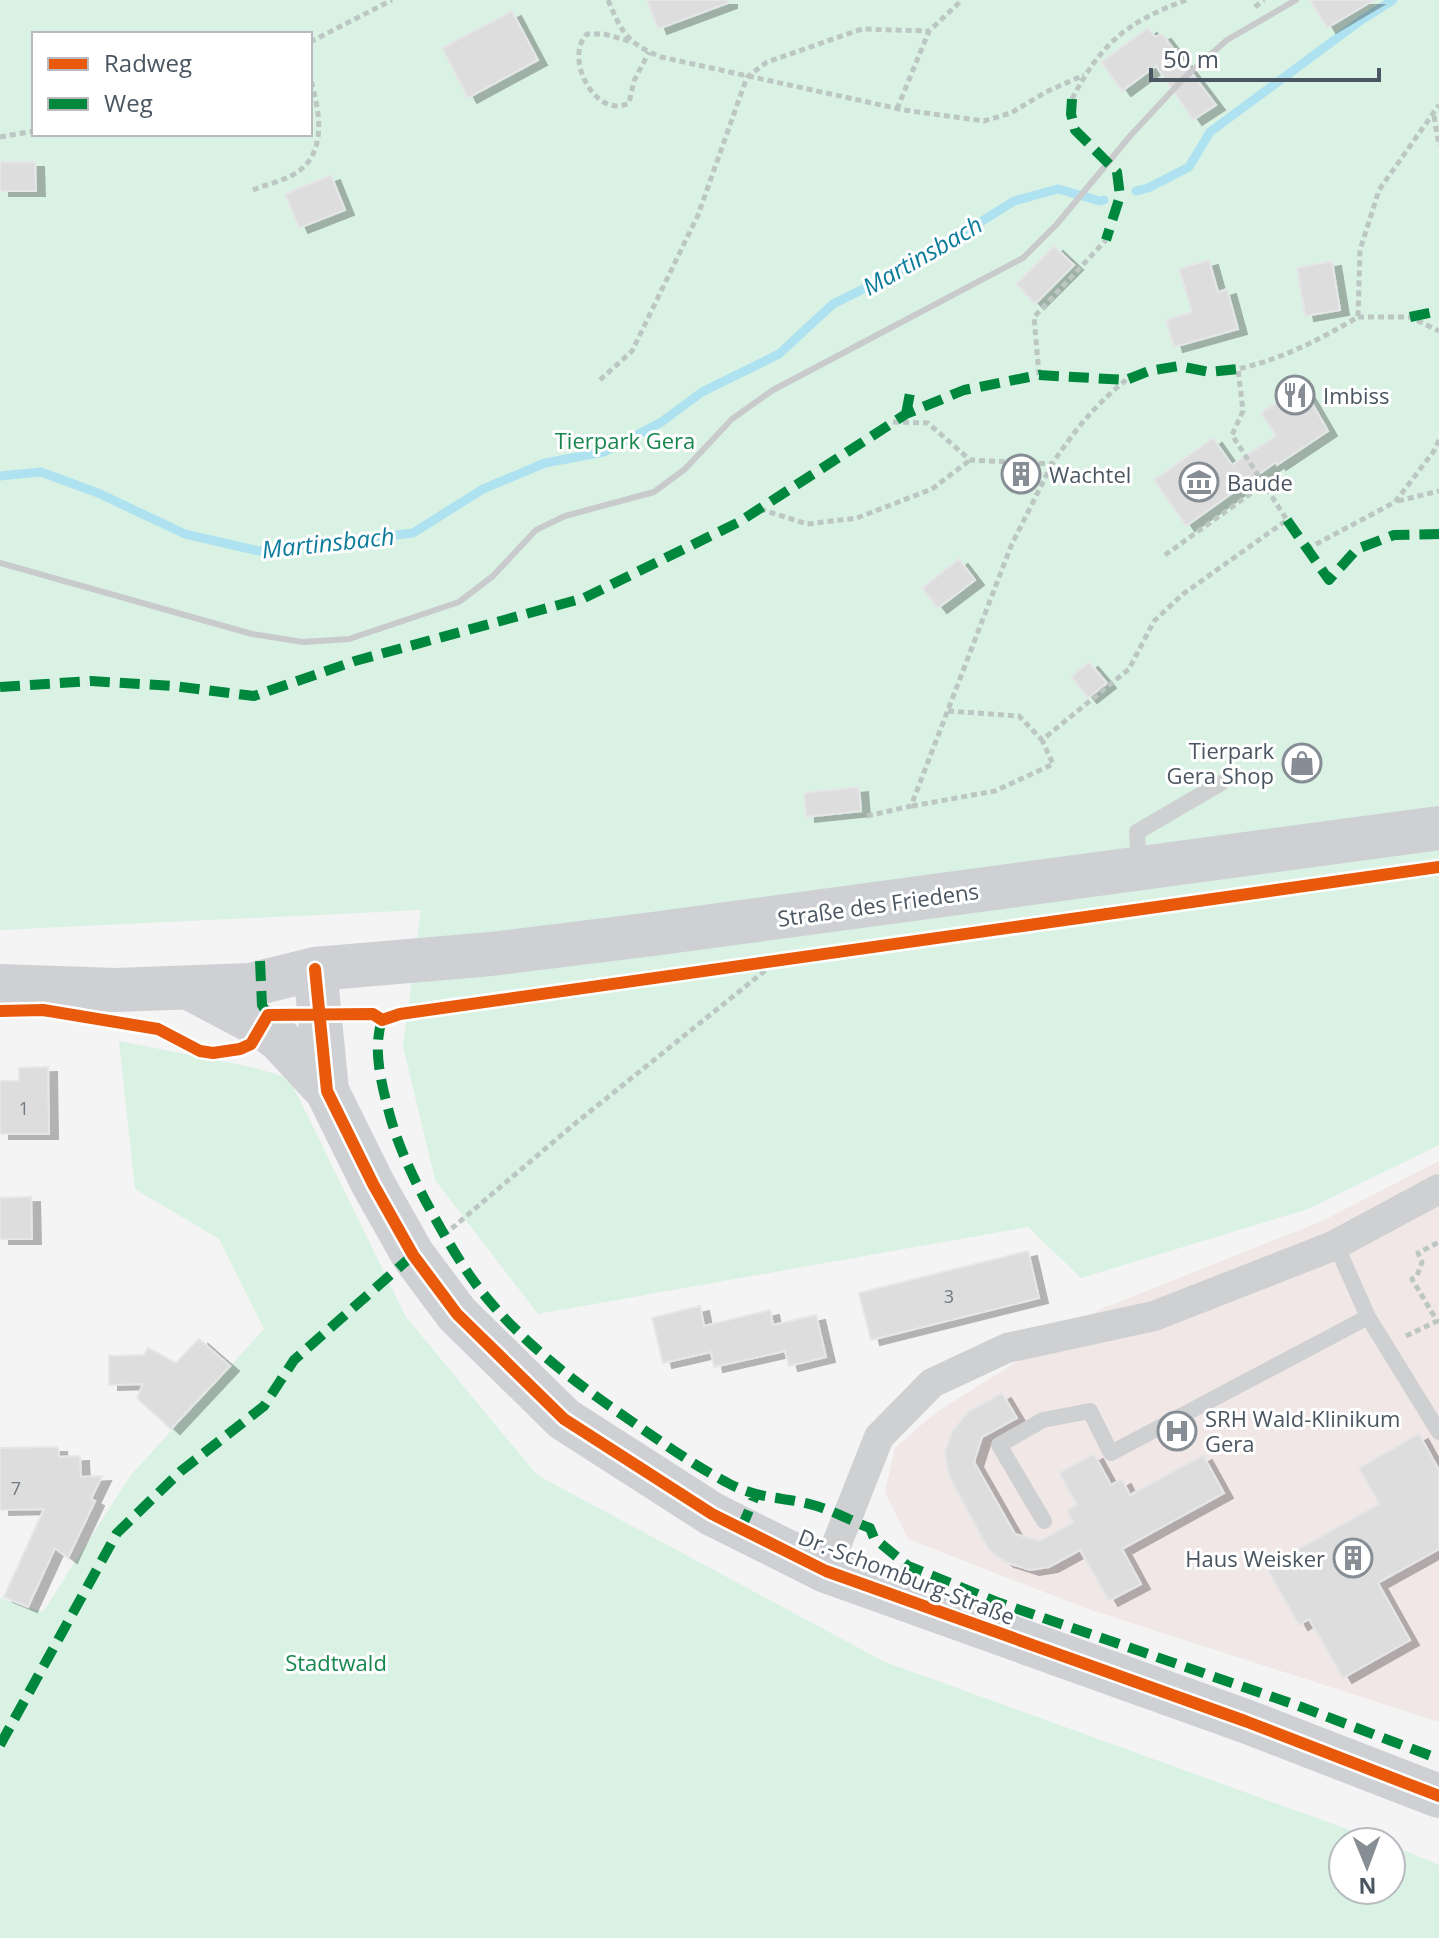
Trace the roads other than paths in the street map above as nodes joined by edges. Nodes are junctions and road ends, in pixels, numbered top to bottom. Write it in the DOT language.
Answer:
graph roads {
  1 [pos="1221,783"];
  2 [pos="1439,828"];
  3 [pos="1139,869"];
  4 [pos="315,969"];
  5 [pos="15,986"];
  6 [pos="192,990"];
  7 [pos="327,1091"];
  8 [pos="1439,1189"];
  9 [pos="1333,1246"];
  10 [pos="1368,1317"];
  11 [pos="1439,1432"];
  12 [pos="1044,1521"];
  13 [pos="826,1571"];
  14 [pos="1439,1796"];
  1 -- 3 [label="lane"];
  2 -- 3 [label="main road, Straße des Friedens"];
  3 -- 4 [label="main road, Straße des Friedens"];
  4 -- 5 [label="main road, Straße des Friedens"];
  4 -- 6 [label="main road, Straße des Friedens"];
  4 -- 7 [label="main road, Dr.-Schomburg-Straße"];
  5 -- 6 [label="main road, Straße des Friedens"];
  6 -- 7 [label="main road"];
  7 -- 13 [label="main road, Dr.-Schomburg-Straße"];
  8 -- 9 [label="street, Dr.-Schomburg-Straße"];
  9 -- 10 [label="lane"];
  9 -- 13 [label="street, Dr.-Schomburg-Straße"];
  10 -- 11 [label="lane"];
  10 -- 12 [label="lane"];
  13 -- 14 [label="main road, Dr.-Schomburg-Straße"];
}
